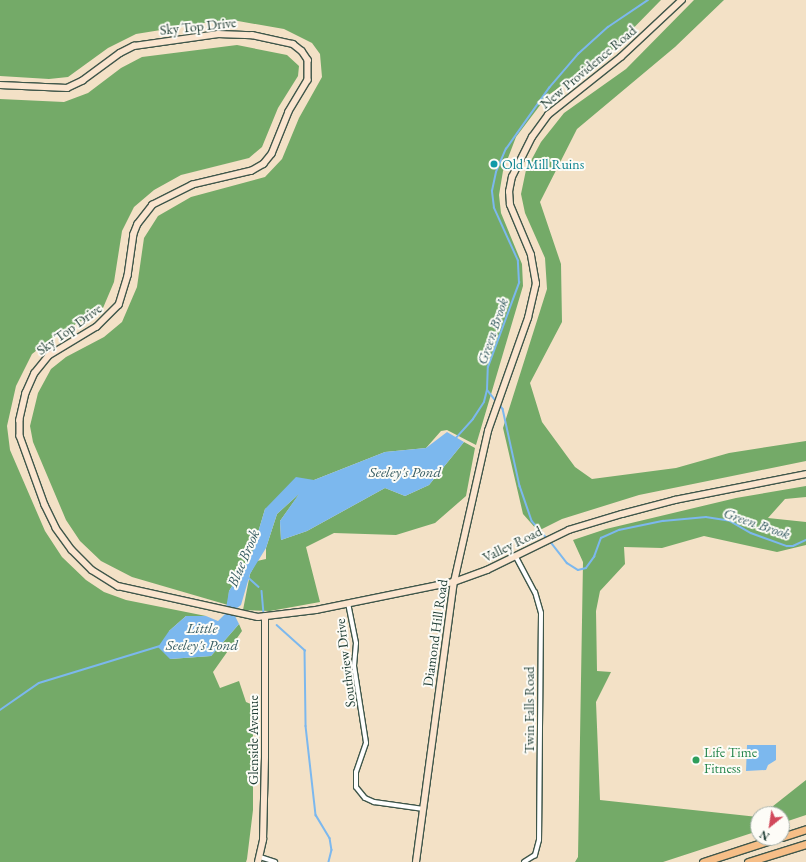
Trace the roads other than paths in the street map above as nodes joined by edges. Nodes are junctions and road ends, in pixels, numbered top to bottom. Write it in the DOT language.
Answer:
graph roads {
  1 [pos="682,0"];
  2 [pos="0,85"];
  3 [pos="495,411"];
  4 [pos="806,474"];
  5 [pos="516,557"];
  6 [pos="454,582"];
  7 [pos="348,603"];
  8 [pos="226,610"];
  9 [pos="265,617"];
  10 [pos="425,809"];
  11 [pos="806,828"];
  12 [pos="790,833"];
  13 [pos="806,844"];
  14 [pos="752,846"];
  15 [pos="259,860"];
  16 [pos="275,862"];
  17 [pos="416,862"];
  18 [pos="524,862"];
  19 [pos="703,862"];
  20 [pos="748,862"];
  1 -- 3 [label="main road, New Providence Road"];
  2 -- 8 [label="main road, Sky Top Drive"];
  3 -- 6 [label="main road, Diamond Hill Road"];
  4 -- 5 [label="main road, Valley Road"];
  5 -- 6 [label="main road, Valley Road"];
  5 -- 18 [label="street, Twin Falls Road"];
  6 -- 7 [label="main road, Valley Road"];
  6 -- 10 [label="main road, Diamond Hill Road"];
  7 -- 9 [label="main road, Valley Road"];
  7 -- 10 [label="street, Southview Drive"];
  8 -- 9 [label="main road, Valley Road"];
  9 -- 15 [label="main road, Glenside Avenue"];
  10 -- 17 [label="main road, Diamond Hill Road"];
  11 -- 12 [label="highway"];
  13 -- 20 [label="highway"];
  14 -- 19 [label="highway"];
  15 -- 16 [label="street"];
}
